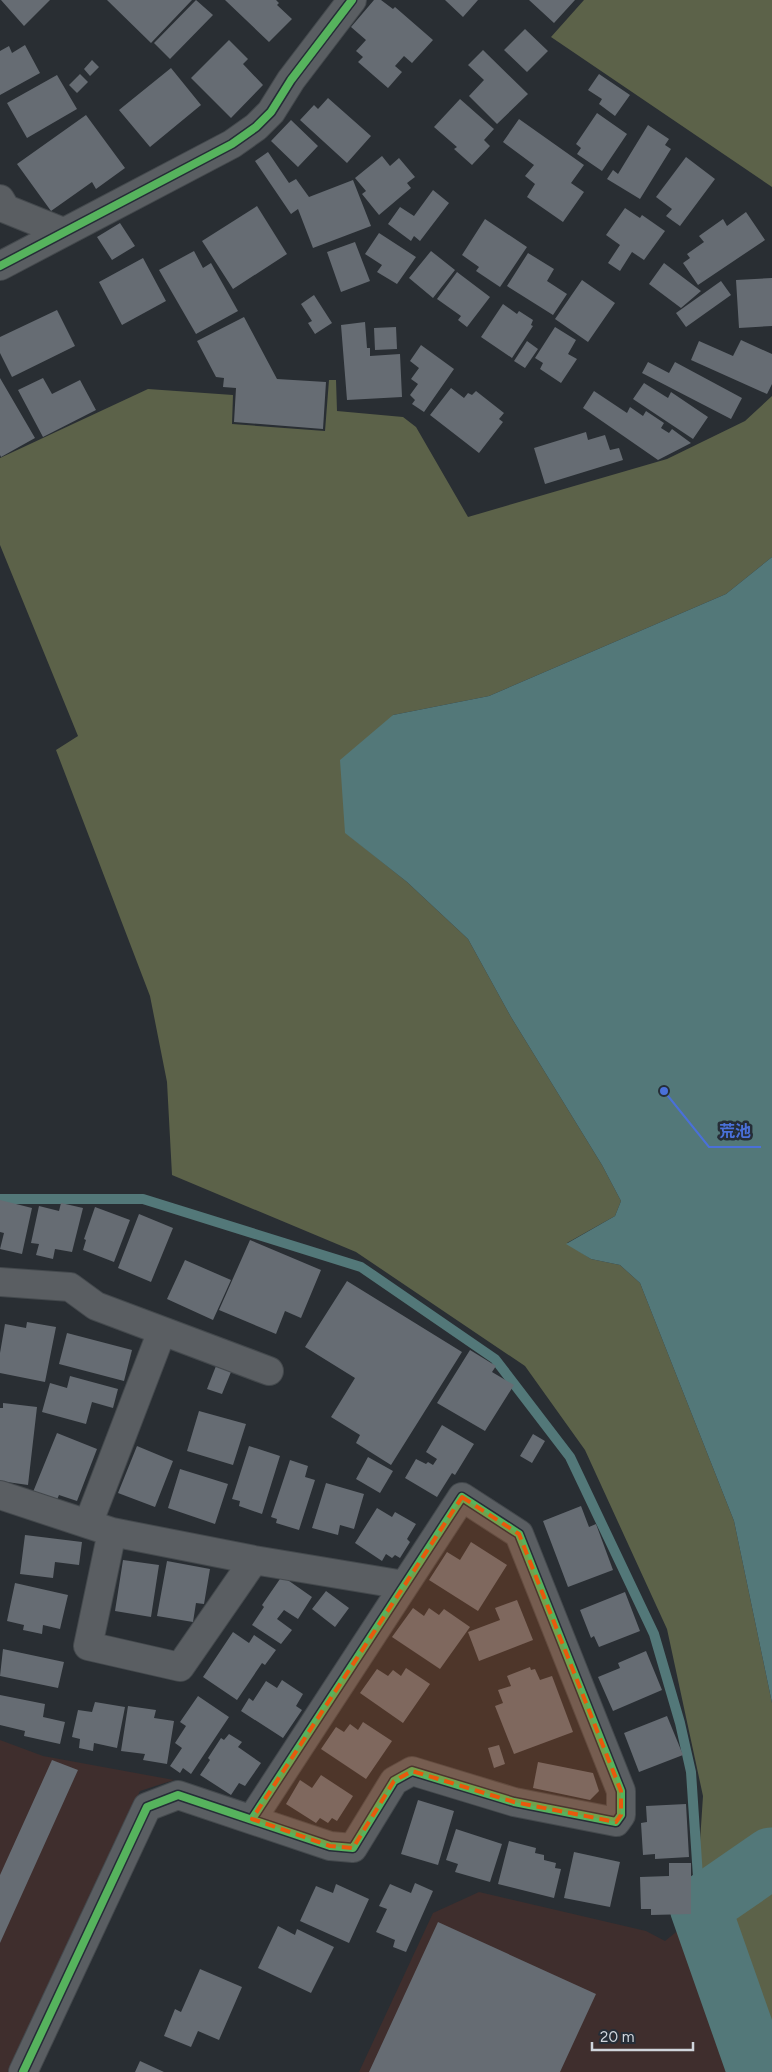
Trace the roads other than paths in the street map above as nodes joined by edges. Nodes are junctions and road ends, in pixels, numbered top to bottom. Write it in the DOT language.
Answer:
graph roads {
  1 [pos="352,0"];
  2 [pos="0,199"];
  3 [pos="63,232"];
  4 [pos="0,266"];
  5 [pos="0,1282"];
  6 [pos="162,1331"];
  7 [pos="268,1371"];
  8 [pos="0,1495"];
  9 [pos="100,1528"];
  10 [pos="254,1560"];
  11 [pos="404,1584"];
  12 [pos="252,1819"];
  13 [pos="23,2072"];
  1 -- 3 [label="street"];
  2 -- 3 [label="street"];
  3 -- 4 [label="street"];
  5 -- 6 [label="street"];
  6 -- 7 [label="street"];
  6 -- 9 [label="street"];
  8 -- 9 [label="street"];
  9 -- 10 [label="street"];
  9 -- 10 [label="street"];
  10 -- 11 [label="street"];
  11 -- 12 [label="street"];
  11 -- 12 [label="street"];
  12 -- 13 [label="street"];
}
